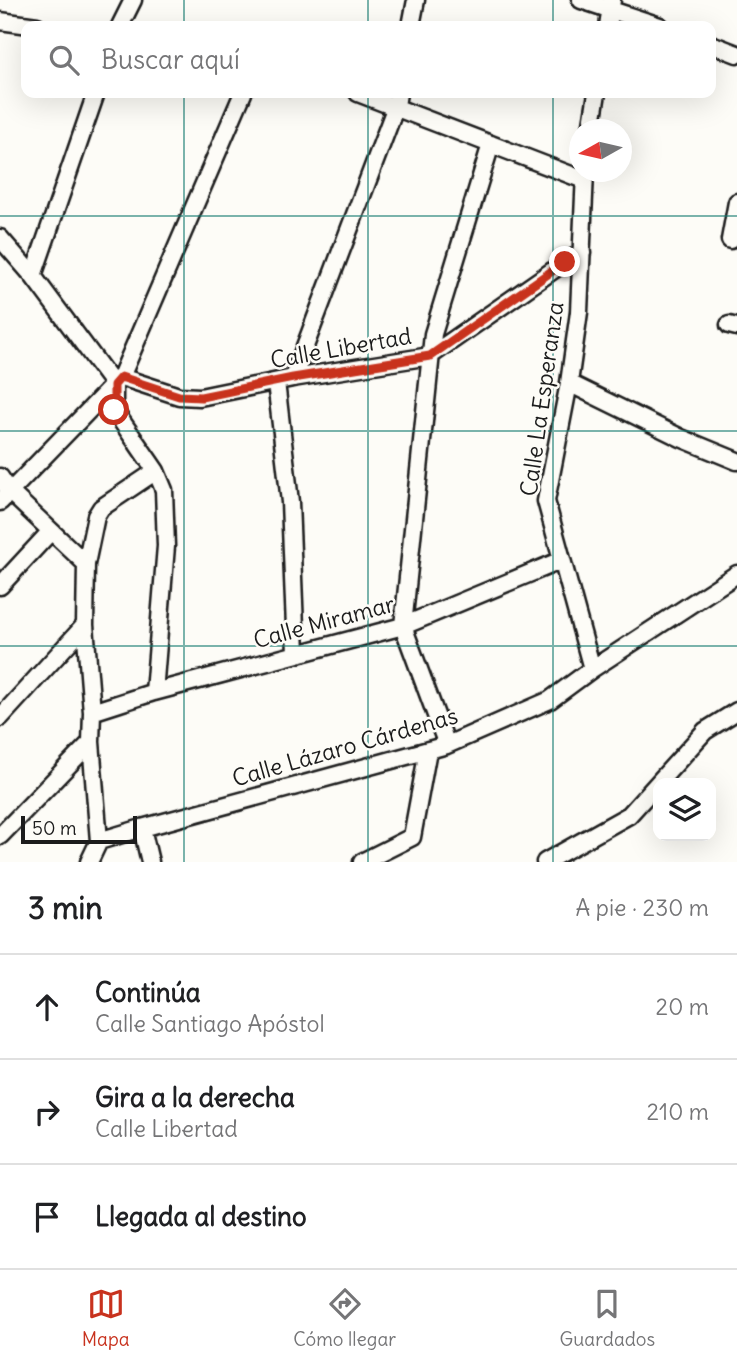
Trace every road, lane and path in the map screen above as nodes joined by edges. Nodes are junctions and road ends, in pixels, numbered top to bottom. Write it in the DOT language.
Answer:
graph roads {
  1 [pos="133,0"];
  2 [pos="416,0"];
  3 [pos="581,0"];
  4 [pos="611,4"];
  5 [pos="0,21"];
  6 [pos="122,21"];
  7 [pos="412,21"];
  8 [pos="649,21"];
  9 [pos="21,24"];
  10 [pos="716,46"];
  11 [pos="737,54"];
  12 [pos="94,98"];
  13 [pos="241,98"];
  14 [pos="596,98"];
  15 [pos="397,100"];
  16 [pos="593,119"];
  17 [pos="491,144"];
  18 [pos="569,171"];
  19 [pos="584,182"];
  20 [pos="737,202"];
  21 [pos="0,238"];
  22 [pos="730,240"];
  23 [pos="582,253"];
  24 [pos="33,276"];
  25 [pos="430,356"];
  26 [pos="293,378"];
  27 [pos="117,381"];
  28 [pos="276,382"];
  29 [pos="569,383"];
  30 [pos="737,461"];
  31 [pos="156,471"];
  32 [pos="0,477"];
  33 [pos="5,497"];
  34 [pos="51,531"];
  35 [pos="562,559"];
  36 [pos="86,564"];
  37 [pos="737,574"];
  38 [pos="0,586"];
  39 [pos="85,625"];
  40 [pos="403,626"];
  41 [pos="296,653"];
  42 [pos="592,669"];
  43 [pos="154,692"];
  44 [pos="737,711"];
  45 [pos="92,712"];
  46 [pos="0,718"];
  47 [pos="91,742"];
  48 [pos="447,745"];
  49 [pos="428,750"];
  50 [pos="142,828"];
  51 [pos="0,836"];
  52 [pos="99,841"];
  53 [pos="89,862"];
  54 [pos="150,862"];
  55 [pos="362,862"];
  56 [pos="545,862"];
  1 -- 6 [label="street"];
  2 -- 7 [label="street"];
  3 -- 4 [label="street"];
  4 -- 8 [label="street"];
  5 -- 9 [label="street"];
  10 -- 11 [label="street"];
  12 -- 24 [label="street"];
  13 -- 27 [label="street"];
  14 -- 16 [label="street"];
  15 -- 17 [label="street"];
  15 -- 26 [label="street"];
  17 -- 18 [label="street"];
  17 -- 25 [label="street"];
  19 -- 23 [label="street, Calle La Esperanza"];
  20 -- 22 [label="street"];
  21 -- 24 [label="street"];
  23 -- 25 [label="street, Calle Libertad"];
  23 -- 29 [label="street, Calle La Esperanza"];
  24 -- 27 [label="street"];
  25 -- 26 [label="street, Calle Libertad"];
  25 -- 40 [label="street"];
  26 -- 28 [label="street, Calle Libertad"];
  27 -- 28 [label="street, Calle Libertad"];
  27 -- 31 [label="street"];
  27 -- 33 [label="street"];
  28 -- 41 [label="street"];
  29 -- 30 [label="street"];
  29 -- 35 [label="street, Calle La Esperanza"];
  31 -- 36 [label="street"];
  31 -- 43 [label="street"];
  32 -- 33 [label="street"];
  33 -- 34 [label="street"];
  34 -- 36 [label="street"];
  34 -- 38 [label="street"];
  35 -- 40 [label="street, Calle Miramar"];
  35 -- 42 [label="street, Calle La Esperanza"];
  36 -- 39 [label="street"];
  37 -- 42 [label="street, Calle Lázaro Cárdenas"];
  39 -- 45 [label="street"];
  39 -- 46 [label="street"];
  40 -- 41 [label="street, Calle Miramar"];
  40 -- 48 [label="street"];
  41 -- 43 [label="street, Calle Miramar"];
  42 -- 48 [label="street, Calle Lázaro Cárdenas"];
  43 -- 45 [label="street, Calle Miramar"];
  44 -- 56 [label="street"];
  45 -- 47 [label="street"];
  47 -- 51 [label="street"];
  47 -- 52 [label="street"];
  48 -- 49 [label="street, Calle Lázaro Cárdenas"];
  49 -- 50 [label="street, Calle Lázaro Cárdenas"];
  49 -- 55 [label="street"];
  50 -- 52 [label="street, Calle Lázaro Cárdenas"];
  50 -- 54 [label="street"];
  52 -- 53 [label="street"];
}
